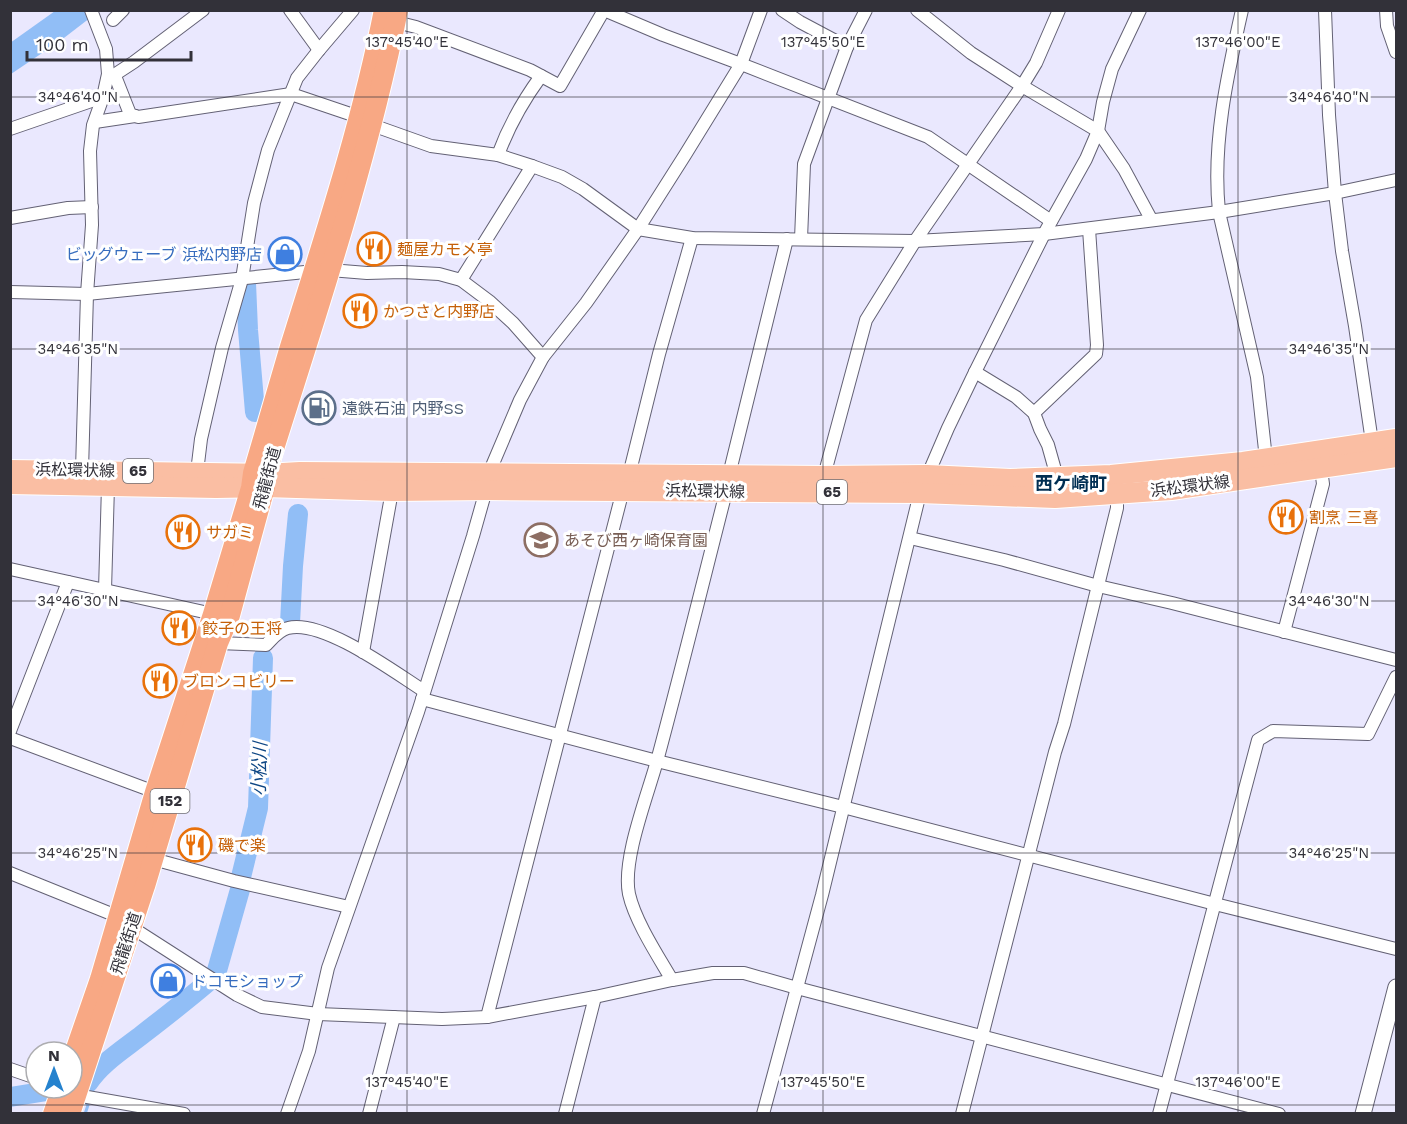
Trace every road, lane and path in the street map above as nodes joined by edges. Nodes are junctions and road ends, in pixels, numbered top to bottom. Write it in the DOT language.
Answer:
graph roads {
  1 [pos="91,10"];
  2 [pos="123,10"];
  3 [pos="203,10"];
  4 [pos="290,10"];
  5 [pos="353,10"];
  6 [pos="761,10"];
  7 [pos="782,10"];
  8 [pos="866,10"];
  9 [pos="917,10"];
  10 [pos="1059,10"];
  11 [pos="1140,10"];
  12 [pos="1242,10"];
  13 [pos="1325,10"];
  14 [pos="1386,10"];
  15 [pos="604,11"];
  16 [pos="392,14"];
  17 [pos="113,20"];
  18 [pos="847,47"];
  19 [pos="319,50"];
  20 [pos="1396,52"];
  21 [pos="741,64"];
  22 [pos="541,76"];
  23 [pos="111,78"];
  24 [pos="1022,86"];
  25 [pos="291,93"];
  26 [pos="103,97"];
  27 [pos="829,98"];
  28 [pos="135,116"];
  29 [pos="365,121"];
  30 [pos="94,122"];
  31 [pos="10,129"];
  32 [pos="1098,130"];
  33 [pos="498,155"];
  34 [pos="969,164"];
  35 [pos="532,166"];
  36 [pos="1396,180"];
  37 [pos="1335,193"];
  38 [pos="92,207"];
  39 [pos="1219,212"];
  40 [pos="10,218"];
  41 [pos="1151,219"];
  42 [pos="1051,221"];
  43 [pos="1089,228"];
  44 [pos="638,229"];
  45 [pos="1044,234"];
  46 [pos="692,238"];
  47 [pos="787,239"];
  48 [pos="801,239"];
  49 [pos="915,241"];
  50 [pos="322,270"];
  51 [pos="242,279"];
  52 [pos="461,280"];
  53 [pos="10,292"];
  54 [pos="87,294"];
  55 [pos="543,357"];
  56 [pos="975,372"];
  57 [pos="1034,413"];
  58 [pos="1396,439"];
  59 [pos="1372,442"];
  60 [pos="1396,457"];
  61 [pos="1266,459"];
  62 [pos="1321,469"];
  63 [pos="10,470"];
  64 [pos="82,470"];
  65 [pos="197,472"];
  66 [pos="824,476"];
  67 [pos="1057,477"];
  68 [pos="259,480"];
  69 [pos="487,482"];
  70 [pos="626,483"];
  71 [pos="10,484"];
  72 [pos="727,484"];
  73 [pos="924,484"];
  74 [pos="108,486"];
  75 [pos="392,491"];
  76 [pos="1117,494"];
  77 [pos="910,538"];
  78 [pos="10,569"];
  79 [pos="68,582"];
  80 [pos="1098,586"];
  81 [pos="105,590"];
  82 [pos="213,614"];
  83 [pos="1284,632"];
  84 [pos="219,644"];
  85 [pos="363,652"];
  86 [pos="1396,660"];
  87 [pos="1396,677"];
  88 [pos="423,695"];
  89 [pos="10,731"];
  90 [pos="561,735"];
  91 [pos="10,738"];
  92 [pos="657,761"];
  93 [pos="155,792"];
  94 [pos="843,807"];
  95 [pos="1029,855"];
  96 [pos="153,859"];
  97 [pos="10,873"];
  98 [pos="1215,904"];
  99 [pos="349,907"];
  100 [pos="125,922"];
  101 [pos="1396,949"];
  102 [pos="672,980"];
  103 [pos="1396,987"];
  104 [pos="797,988"];
  105 [pos="596,998"];
  106 [pos="318,1014"];
  107 [pos="394,1017"];
  108 [pos="487,1017"];
  109 [pos="982,1036"];
  110 [pos="79,1040"];
  111 [pos="84,1060"];
  112 [pos="1167,1085"];
  113 [pos="68,1100"];
  114 [pos="77,1100"];
  115 [pos="53,1113"];
  116 [pos="182,1113"];
  117 [pos="287,1113"];
  118 [pos="369,1113"];
  119 [pos="565,1113"];
  120 [pos="763,1113"];
  121 [pos="962,1113"];
  122 [pos="1160,1113"];
  123 [pos="1279,1113"];
  124 [pos="1363,1113"];
  1 -- 23 [label="street"];
  2 -- 17 [label="street"];
  3 -- 23 [label="street"];
  4 -- 19 [label="street"];
  5 -- 19 [label="street"];
  6 -- 21 [label="street"];
  7 -- 18 [label="street"];
  8 -- 18 [label="street"];
  9 -- 24 [label="street"];
  10 -- 24 [label="street"];
  11 -- 32 [label="street"];
  12 -- 39 [label="street"];
  13 -- 37 [label="street"];
  14 -- 20 [label="street"];
  15 -- 21 [label="street"];
  15 -- 22 [label="street"];
  16 -- 22 [label="street"];
  16 -- 29 [label="highway, 飛龍街道 / 152"];
  18 -- 27 [label="street"];
  19 -- 25 [label="street"];
  21 -- 27 [label="street"];
  21 -- 44 [label="street"];
  22 -- 33 [label="street"];
  23 -- 26 [label="street"];
  23 -- 28 [label="street"];
  24 -- 32 [label="street"];
  24 -- 34 [label="street"];
  25 -- 28 [label="street"];
  25 -- 29 [label="street"];
  25 -- 51 [label="street"];
  26 -- 30 [label="street"];
  26 -- 31 [label="street"];
  27 -- 34 [label="street"];
  27 -- 48 [label="street"];
  28 -- 30 [label="street"];
  29 -- 33 [label="street"];
  29 -- 50 [label="highway, 飛龍街道 / 152"];
  30 -- 38 [label="street"];
  32 -- 41 [label="street"];
  32 -- 42 [label="street"];
  33 -- 35 [label="street"];
  34 -- 42 [label="street"];
  34 -- 49 [label="street"];
  35 -- 44 [label="street"];
  35 -- 52 [label="street"];
  36 -- 37 [label="street"];
  37 -- 39 [label="street"];
  37 -- 59 [label="street"];
  38 -- 40 [label="street"];
  38 -- 54 [label="street"];
  39 -- 41 [label="street"];
  39 -- 61 [label="street"];
  41 -- 43 [label="street"];
  42 -- 45 [label="street"];
  43 -- 45 [label="street"];
  43 -- 57 [label="street"];
  44 -- 46 [label="street"];
  44 -- 55 [label="street"];
  45 -- 49 [label="street"];
  45 -- 56 [label="street"];
  46 -- 47 [label="street"];
  46 -- 70 [label="street"];
  47 -- 48 [label="street"];
  47 -- 72 [label="street"];
  48 -- 49 [label="street"];
  49 -- 66 [label="street"];
  50 -- 51 [label="street"];
  50 -- 52 [label="street"];
  50 -- 68 [label="highway, 飛龍街道 / 152"];
  51 -- 54 [label="street"];
  51 -- 65 [label="street"];
  52 -- 55 [label="street"];
  53 -- 54 [label="street"];
  54 -- 64 [label="street"];
  55 -- 69 [label="street"];
  56 -- 57 [label="street"];
  56 -- 73 [label="street"];
  57 -- 67 [label="street"];
  58 -- 59 [label="main road, 浜松環状線 / 65"];
  59 -- 61 [label="main road, 浜松環状線 / 65"];
  60 -- 62 [label="main road, 浜松環状線 / 65"];
  61 -- 67 [label="main road, 浜松環状線 / 65"];
  62 -- 76 [label="main road, 浜松環状線 / 65"];
  62 -- 83 [label="street"];
  63 -- 64 [label="main road, 浜松環状線 / 65"];
  64 -- 65 [label="main road, 浜松環状線 / 65"];
  65 -- 68 [label="main road, 浜松環状線 / 65"];
  66 -- 72 [label="main road, 浜松環状線 / 65"];
  66 -- 73 [label="main road, 浜松環状線 / 65"];
  67 -- 73 [label="main road, 浜松環状線 / 65"];
  68 -- 69 [label="main road, 浜松環状線 / 65"];
  68 -- 74 [label="main road, 浜松環状線 / 65"];
  68 -- 75 [label="main road, 浜松環状線 / 65"];
  68 -- 82 [label="highway, 飛龍街道 / 152"];
  68 -- 84 [label="highway, 飛龍街道 / 152"];
  69 -- 70 [label="main road, 浜松環状線 / 65"];
  69 -- 75 [label="main road, 浜松環状線 / 65"];
  69 -- 88 [label="street"];
  70 -- 72 [label="main road, 浜松環状線 / 65"];
  70 -- 90 [label="street"];
  71 -- 74 [label="main road, 浜松環状線 / 65"];
  72 -- 73 [label="main road, 浜松環状線 / 65"];
  72 -- 92 [label="street"];
  73 -- 76 [label="main road, 浜松環状線 / 65"];
  73 -- 77 [label="street"];
  74 -- 81 [label="street"];
  75 -- 85 [label="street"];
  76 -- 80 [label="street"];
  77 -- 80 [label="street"];
  77 -- 94 [label="street"];
  78 -- 79 [label="street"];
  79 -- 81 [label="street"];
  79 -- 89 [label="street"];
  80 -- 83 [label="street"];
  80 -- 95 [label="street"];
  81 -- 82 [label="street"];
  82 -- 93 [label="highway, 飛龍街道 / 152"];
  83 -- 86 [label="street"];
  84 -- 85 [label="street"];
  84 -- 96 [label="highway, 飛龍街道 / 152"];
  85 -- 88 [label="street"];
  87 -- 98 [label="street"];
  88 -- 90 [label="street"];
  88 -- 99 [label="street"];
  90 -- 92 [label="street"];
  90 -- 108 [label="street"];
  91 -- 93 [label="street"];
  92 -- 94 [label="street"];
  92 -- 102 [label="street"];
  93 -- 100 [label="highway, 飛龍街道 / 152"];
  94 -- 95 [label="street"];
  94 -- 104 [label="street"];
  95 -- 98 [label="street"];
  95 -- 109 [label="street"];
  96 -- 99 [label="street"];
  96 -- 100 [label="highway, 飛龍街道 / 152"];
  97 -- 100 [label="street"];
  98 -- 101 [label="street"];
  98 -- 112 [label="street"];
  99 -- 106 [label="street"];
  100 -- 106 [label="street"];
  100 -- 110 [label="highway, 飛龍街道 / 152"];
  100 -- 111 [label="highway, 飛龍街道 / 152"];
  102 -- 104 [label="street"];
  102 -- 105 [label="street"];
  103 -- 124 [label="street"];
  104 -- 109 [label="street"];
  104 -- 120 [label="street"];
  105 -- 108 [label="street"];
  105 -- 119 [label="street"];
  106 -- 107 [label="street"];
  106 -- 117 [label="street"];
  107 -- 108 [label="street"];
  107 -- 118 [label="street"];
  109 -- 112 [label="street"];
  109 -- 121 [label="street"];
  112 -- 122 [label="street"];
  112 -- 123 [label="street"];
  113 -- 115 [label="highway, 飛龍街道 / 152"];
  114 -- 116 [label="street"];
}
